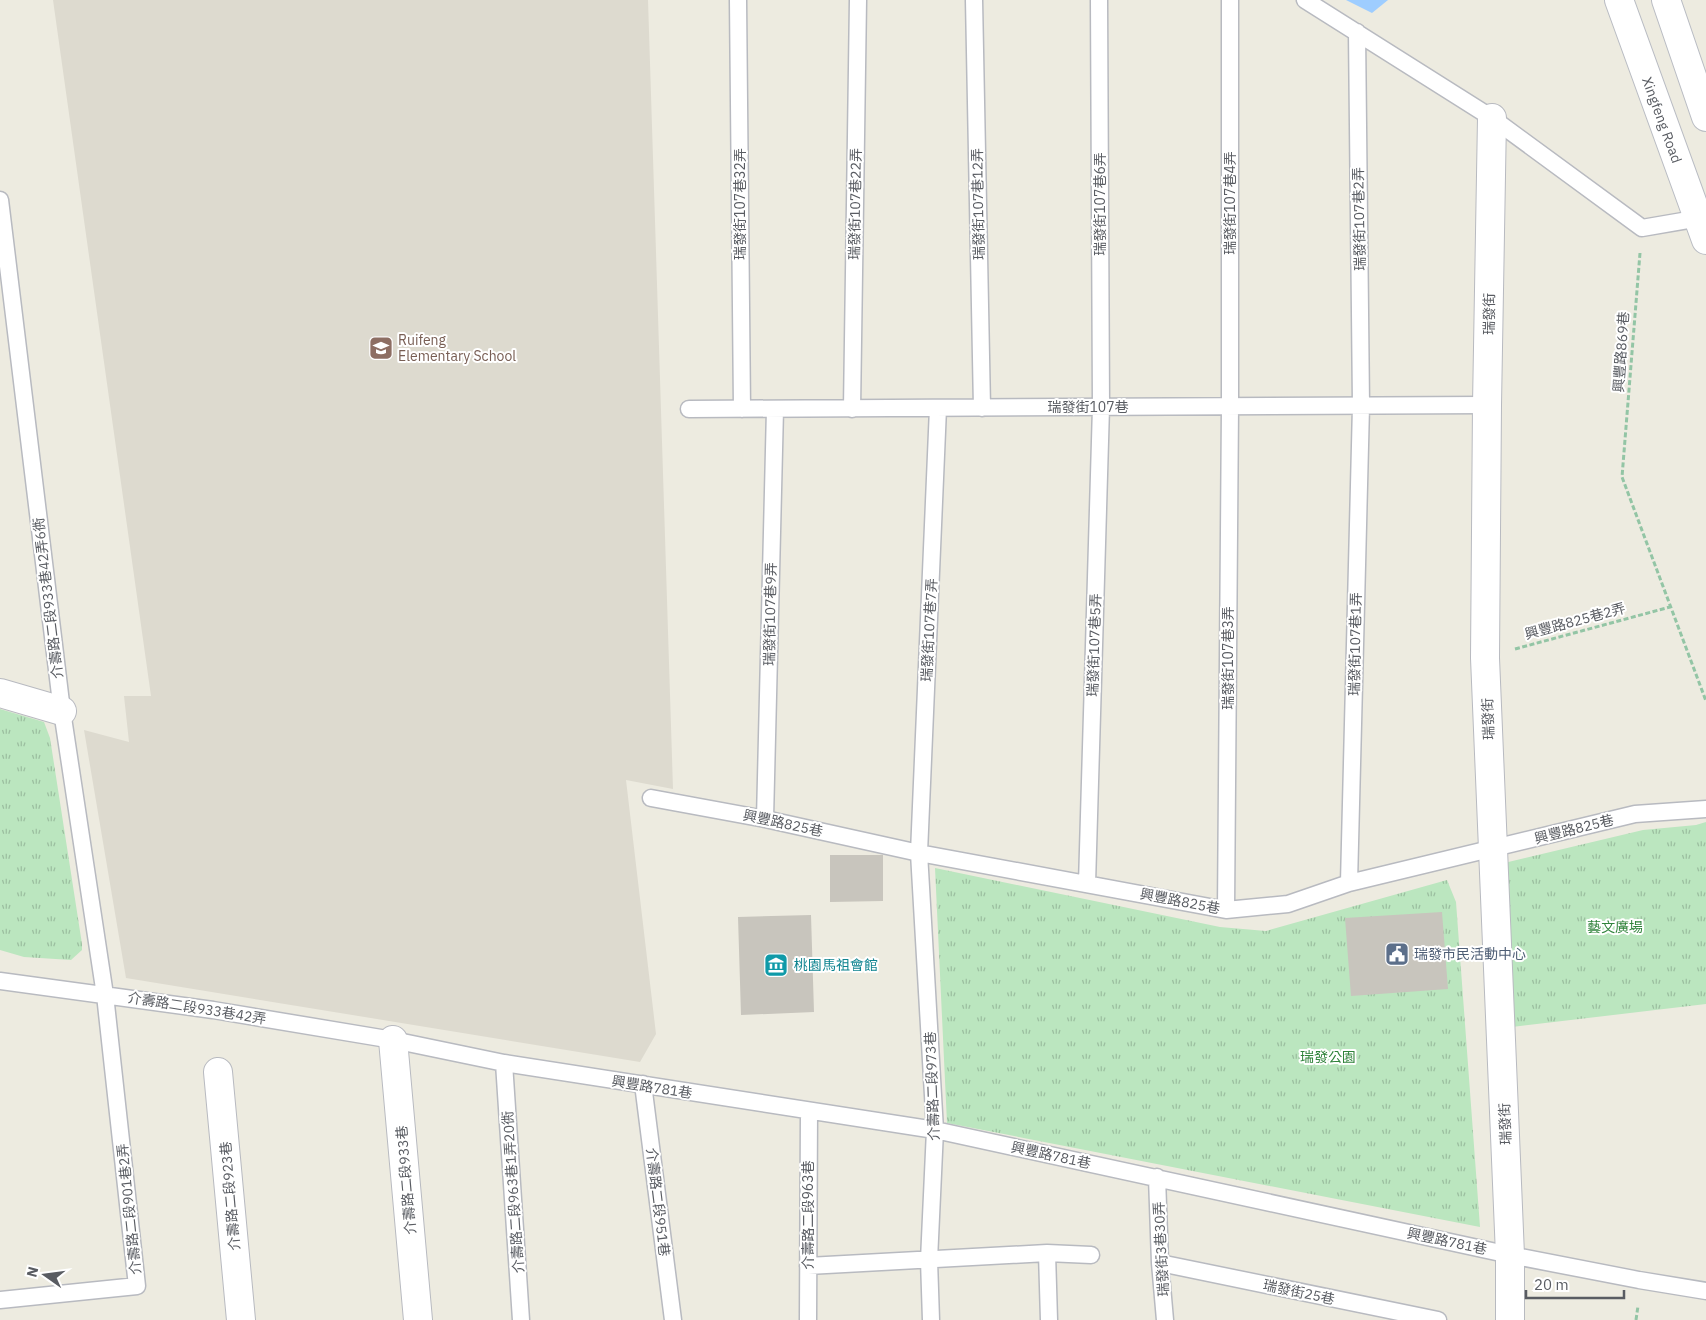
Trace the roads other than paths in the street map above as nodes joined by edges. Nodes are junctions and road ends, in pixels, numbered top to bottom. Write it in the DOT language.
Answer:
graph roads {
  1 [pos="738,0"];
  2 [pos="858,0"];
  3 [pos="974,0"];
  4 [pos="1099,0"];
  5 [pos="1230,0"];
  6 [pos="1305,0"];
  7 [pos="1619,0"];
  8 [pos="1666,0"];
  9 [pos="1357,32"];
  10 [pos="1706,117"];
  11 [pos="1492,118"];
  12 [pos="0,200"];
  13 [pos="1703,226"];
  14 [pos="1487,405"];
  15 [pos="1230,406"];
  16 [pos="1361,406"];
  17 [pos="1101,407"];
  18 [pos="938,408"];
  19 [pos="982,408"];
  20 [pos="742,409"];
  21 [pos="775,409"];
  22 [pos="852,409"];
  23 [pos="689,410"];
  24 [pos="0,693"];
  25 [pos="62,711"];
  26 [pos="652,798"];
  27 [pos="1706,809"];
  28 [pos="765,819"];
  29 [pos="1494,849"];
  30 [pos="919,853"];
  31 [pos="1349,883"];
  32 [pos="1087,884"];
  33 [pos="1226,910"];
  34 [pos="0,981"];
  35 [pos="105,995"];
  36 [pos="393,1040"];
  37 [pos="504,1063"];
  38 [pos="218,1072"];
  39 [pos="643,1084"];
  40 [pos="809,1111"];
  41 [pos="935,1130"];
  42 [pos="1157,1177"];
  43 [pos="1048,1253"];
  44 [pos="1091,1255"];
  45 [pos="1510,1255"];
  46 [pos="929,1260"];
  47 [pos="1160,1263"];
  48 [pos="808,1266"];
  49 [pos="1706,1292"];
  50 [pos="0,1300"];
  51 [pos="1378,1314"];
  52 [pos="241,1320"];
  53 [pos="418,1320"];
  54 [pos="521,1320"];
  55 [pos="672,1320"];
  56 [pos="808,1320"];
  57 [pos="931,1320"];
  58 [pos="1049,1320"];
  59 [pos="1165,1320"];
  60 [pos="1438,1320"];
  61 [pos="1510,1320"];
  1 -- 20 [label="lane, 瑞發街107巷32弄"];
  2 -- 22 [label="lane, 瑞發街107巷22弄"];
  3 -- 19 [label="lane, 瑞發街107巷12弄"];
  4 -- 17 [label="lane, 瑞發街107巷6弄"];
  5 -- 15 [label="lane, 瑞發街107巷4弄"];
  6 -- 9 [label="lane"];
  7 -- 13 [label="street, Xingfeng Road"];
  8 -- 10 [label="street"];
  9 -- 11 [label="lane"];
  9 -- 16 [label="lane, 瑞發街107巷2弄"];
  11 -- 13 [label="lane"];
  11 -- 14 [label="street, 瑞發街"];
  12 -- 25 [label="lane, 介壽路二段933巷42弄6衖"];
  14 -- 16 [label="lane, 瑞發街107巷"];
  14 -- 29 [label="street, 瑞發街"];
  15 -- 16 [label="lane, 瑞發街107巷"];
  15 -- 17 [label="lane, 瑞發街107巷"];
  15 -- 33 [label="lane, 瑞發街107巷3弄"];
  16 -- 31 [label="lane, 瑞發街107巷1弄"];
  17 -- 19 [label="lane, 瑞發街107巷"];
  17 -- 32 [label="lane, 瑞發街107巷5弄"];
  18 -- 19 [label="lane, 瑞發街107巷"];
  18 -- 22 [label="lane, 瑞發街107巷"];
  18 -- 30 [label="lane, 瑞發街107巷7弄"];
  20 -- 21 [label="lane, 瑞發街107巷"];
  20 -- 23 [label="lane, 瑞發街107巷"];
  21 -- 22 [label="lane, 瑞發街107巷"];
  21 -- 28 [label="lane, 瑞發街107巷9弄"];
  24 -- 25 [label="street"];
  25 -- 35 [label="lane, 介壽路二段933巷42弄6衖"];
  26 -- 28 [label="lane, 興豐路825巷"];
  27 -- 29 [label="lane, 興豐路825巷"];
  28 -- 30 [label="lane, 興豐路825巷"];
  29 -- 31 [label="lane, 興豐路825巷"];
  29 -- 45 [label="street, 瑞發街"];
  30 -- 32 [label="lane, 興豐路825巷"];
  30 -- 41 [label="lane, 介壽路二段973巷"];
  31 -- 33 [label="lane, 興豐路825巷"];
  32 -- 33 [label="lane, 興豐路825巷"];
  34 -- 35 [label="lane, 介壽路二段933巷42弄"];
  35 -- 36 [label="lane, 介壽路二段933巷42弄"];
  35 -- 50 [label="lane, 介壽路二段901巷2弄"];
  36 -- 37 [label="lane, 興豐路781巷"];
  36 -- 53 [label="street, 介壽路二段933巷"];
  37 -- 39 [label="lane, 興豐路781巷"];
  37 -- 54 [label="lane, 介壽路二段963巷1弄20衖"];
  38 -- 52 [label="street, 介壽路二段923巷"];
  39 -- 40 [label="lane, 興豐路781巷"];
  39 -- 55 [label="lane, 介壽路二段951巷"];
  40 -- 41 [label="lane, 興豐路781巷"];
  40 -- 48 [label="lane, 介壽路二段963巷"];
  41 -- 42 [label="lane, 興豐路781巷"];
  41 -- 46 [label="lane, 介壽路二段973巷"];
  42 -- 45 [label="lane, 興豐路781巷"];
  42 -- 47 [label="lane, 瑞發街3巷30弄"];
  43 -- 44 [label="lane"];
  43 -- 46 [label="lane"];
  43 -- 58 [label="lane"];
  45 -- 49 [label="lane, 興豐路781巷"];
  45 -- 61 [label="street, 瑞發街"];
  46 -- 48 [label="lane"];
  46 -- 57 [label="lane, 介壽路二段973巷"];
  47 -- 51 [label="lane, 瑞發街25巷"];
  47 -- 59 [label="lane, 瑞發街3巷30弄"];
  48 -- 56 [label="lane, 介壽路二段963巷"];
  51 -- 60 [label="lane, 瑞發街25巷"];
}
